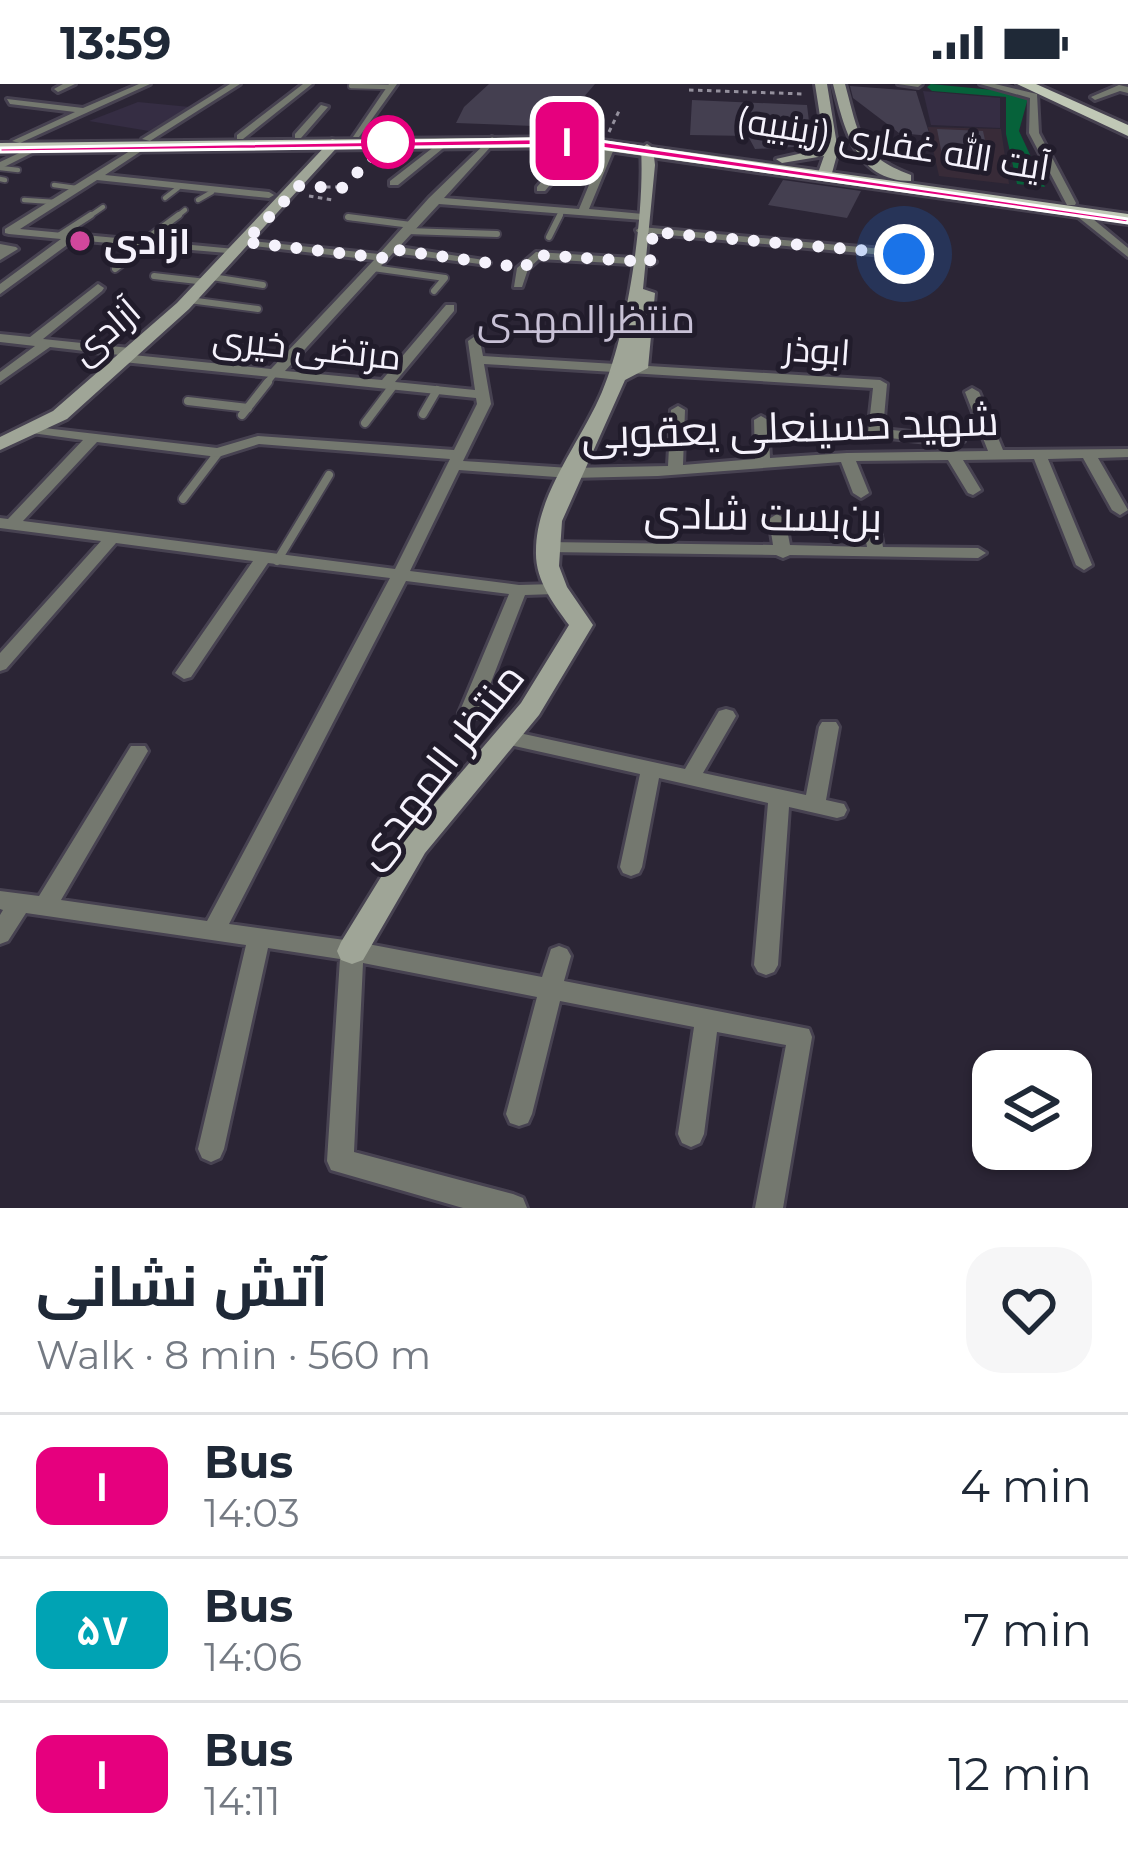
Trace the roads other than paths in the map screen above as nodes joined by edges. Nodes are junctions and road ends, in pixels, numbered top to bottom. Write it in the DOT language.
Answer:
graph roads {
  1 [pos="71,84"];
  2 [pos="146,84"];
  3 [pos="236,84"];
  4 [pos="308,84"];
  5 [pos="839,84"];
  6 [pos="902,84"];
  7 [pos="919,84"];
  8 [pos="984,84"];
  9 [pos="1021,84"];
  10 [pos="1038,84"];
  11 [pos="1054,84"];
  12 [pos="1064,84"];
  13 [pos="392,85"];
  14 [pos="351,86"];
  15 [pos="58,89"];
  16 [pos="822,89"];
  17 [pos="1128,90"];
  18 [pos="1095,97"];
  19 [pos="4,100"];
  20 [pos="324,107"];
  21 [pos="85,110"];
  22 [pos="1128,121"];
  23 [pos="356,135"];
  24 [pos="298,136"];
  25 [pos="248,139"];
  26 [pos="492,140"];
  27 [pos="609,140"];
  28 [pos="447,141"];
  29 [pos="145,142"];
  30 [pos="336,142"];
  31 [pos="580,142"];
  32 [pos="6,144"];
  33 [pos="37,148"];
  34 [pos="656,153"];
  35 [pos="859,154"];
  36 [pos="829,163"];
  37 [pos="0,167"];
  38 [pos="18,170"];
  39 [pos="94,177"];
  40 [pos="905,178"];
  41 [pos="394,184"];
  42 [pos="53,185"];
  43 [pos="76,188"];
  44 [pos="178,188"];
  45 [pos="541,189"];
  46 [pos="212,192"];
  47 [pos="269,196"];
  48 [pos="165,198"];
  49 [pos="24,200"];
  50 [pos="198,200"];
  51 [pos="433,200"];
  52 [pos="55,202"];
  53 [pos="103,207"];
  54 [pos="1074,207"];
  55 [pos="185,210"];
  56 [pos="562,212"];
  57 [pos="582,213"];
  58 [pos="1128,215"];
  59 [pos="348,217"];
  60 [pos="646,226"];
  61 [pos="409,228"];
  62 [pos="497,233"];
  63 [pos="5,234"];
  64 [pos="66,236"];
  65 [pos="549,236"];
  66 [pos="145,244"];
  67 [pos="0,247"];
  68 [pos="240,247"];
  69 [pos="904,254"];
  70 [pos="1128,254"];
  71 [pos="0,257"];
  72 [pos="382,258"];
  73 [pos="644,261"];
  74 [pos="484,262"];
  75 [pos="115,269"];
  76 [pos="154,276"];
  77 [pos="209,280"];
  78 [pos="518,284"];
  79 [pos="263,285"];
  80 [pos="98,288"];
  81 [pos="0,290"];
  82 [pos="434,291"];
  83 [pos="189,300"];
  84 [pos="450,308"];
  85 [pos="258,309"];
  86 [pos="0,338"];
  87 [pos="475,341"];
  88 [pos="40,342"];
  89 [pos="127,355"];
  90 [pos="477,360"];
  91 [pos="625,371"];
  92 [pos="274,374"];
  93 [pos="0,378"];
  94 [pos="389,385"];
  95 [pos="437,390"];
  96 [pos="972,392"];
  97 [pos="484,395"];
  98 [pos="188,401"];
  99 [pos="678,410"];
  100 [pos="423,414"];
  101 [pos="761,420"];
  102 [pos="365,423"];
  103 [pos="32,429"];
  104 [pos="94,437"];
  105 [pos="3,440"];
  106 [pos="955,448"];
  107 [pos="1128,452"];
  108 [pos="218,453"];
  109 [pos="1088,453"];
  110 [pos="997,454"];
  111 [pos="1039,454"];
  112 [pos="847,458"];
  113 [pos="456,460"];
  114 [pos="763,462"];
  115 [pos="675,470"];
  116 [pos="570,472"];
  117 [pos="329,476"];
  118 [pos="973,490"];
  119 [pos="861,494"];
  120 [pos="183,499"];
  121 [pos="1120,510"];
  122 [pos="777,519"];
  123 [pos="5,524"];
  124 [pos="871,525"];
  125 [pos="112,538"];
  126 [pos="546,547"];
  127 [pos="783,553"];
  128 [pos="978,553"];
  129 [pos="876,554"];
  130 [pos="270,560"];
  131 [pos="1084,565"];
  132 [pos="400,575"];
  133 [pos="555,589"];
  134 [pos="519,590"];
  135 [pos="0,665"];
  136 [pos="184,673"];
  137 [pos="469,713"];
  138 [pos="726,716"];
  139 [pos="829,727"];
  140 [pos="510,738"];
  141 [pos="138,751"];
  142 [pos="651,766"];
  143 [pos="692,776"];
  144 [pos="779,797"];
  145 [pos="631,867"];
  146 [pos="22,903"];
  147 [pos="214,930"];
  148 [pos="0,934"];
  149 [pos="259,937"];
  150 [pos="352,951"];
  151 [pos="560,956"];
  152 [pos="766,965"];
  153 [pos="550,988"];
  154 [pos="707,1019"];
  155 [pos="519,1114"];
  156 [pos="691,1134"];
  157 [pos="211,1149"];
  158 [pos="514,1208"];
  159 [pos="769,1208"];
  1 -- 15 [label="street"];
  2 -- 21 [label="street"];
  3 -- 29 [label="street"];
  4 -- 25 [label="street"];
  5 -- 35 [label="street"];
  6 -- 7 [label="street"];
  8 -- 54 [label="street"];
  9 -- 22 [label="main road"];
  10 -- 22 [label="main road"];
  11 -- 22 [label="main road"];
  12 -- 18 [label="main road"];
  13 -- 14 [label="lane"];
  13 -- 23 [label="street"];
  16 -- 36 [label="street"];
  17 -- 18 [label="street"];
  18 -- 22 [label="main road"];
  19 -- 21 [label="street"];
  20 -- 24 [label="street"];
  21 -- 32 [label="street"];
  23 -- 24 [label="main road, آیت الله غفاری (زینبیه)"];
  23 -- 27 [label="main road, آیت الله غفاری (زینبیه)"];
  24 -- 25 [label="main road, آیت الله غفاری (زینبیه)"];
  25 -- 29 [label="main road, آیت الله غفاری (زینبیه)"];
  25 -- 30 [label="main road, آیت الله غفاری (زینبیه)"];
  26 -- 28 [label="main road, آیت الله غفاری (زینبیه)"];
  26 -- 31 [label="main road, آیت الله غفاری (زینبیه)"];
  26 -- 51 [label="street"];
  27 -- 31 [label="main road, آیت الله غفاری (زینبیه)"];
  27 -- 34 [label="main road, آیت الله غفاری (زینبیه)"];
  27 -- 36 [label="main road, آیت الله غفاری (زینبیه)"];
  27 -- 57 [label="street"];
  28 -- 30 [label="main road, آیت الله غفاری (زینبیه)"];
  28 -- 41 [label="street"];
  29 -- 32 [label="main road, آیت الله غفاری (زینبیه)"];
  29 -- 33 [label="main road, آیت الله غفاری (زینبیه)"];
  29 -- 39 [label="street"];
  30 -- 68 [label="street, آزادی"];
  31 -- 45 [label="street"];
  32 -- 33 [label="main road, آیت الله غفاری (زینبیه)"];
  33 -- 37 [label="street"];
  34 -- 36 [label="main road, آیت الله غفاری (زینبیه)"];
  34 -- 60 [label="street"];
  35 -- 36 [label="street"];
  35 -- 40 [label="street"];
  36 -- 40 [label="main road, آیت الله غفاری (زینبیه)"];
  36 -- 54 [label="main road, آیت الله غفاری (زینبیه)"];
  37 -- 38 [label="lane"];
  39 -- 43 [label="street"];
  39 -- 44 [label="street"];
  40 -- 54 [label="main road, آیت الله غفاری (زینبیه)"];
  42 -- 43 [label="lane"];
  43 -- 52 [label="street"];
  44 -- 46 [label="street"];
  44 -- 48 [label="lane"];
  46 -- 47 [label="street"];
  46 -- 50 [label="lane"];
  49 -- 52 [label="lane"];
  51 -- 56 [label="street"];
  51 -- 61 [label="street"];
  52 -- 63 [label="street"];
  53 -- 64 [label="lane"];
  54 -- 58 [label="main road, آیت الله غفاری (زینبیه)"];
  54 -- 70 [label="street"];
  55 -- 66 [label="lane"];
  56 -- 57 [label="street"];
  56 -- 65 [label="lane"];
  57 -- 60 [label="street"];
  59 -- 61 [label="lane"];
  60 -- 69 [label="street"];
  60 -- 73 [label="street"];
  61 -- 62 [label="lane"];
  61 -- 72 [label="street"];
  63 -- 64 [label="street"];
  64 -- 66 [label="street"];
  64 -- 81 [label="street"];
  66 -- 68 [label="street"];
  66 -- 75 [label="lane"];
  67 -- 71 [label="street"];
  68 -- 72 [label="street"];
  68 -- 77 [label="street, آزادی"];
  72 -- 74 [label="street"];
  72 -- 82 [label="lane"];
  72 -- 92 [label="street"];
  73 -- 78 [label="street"];
  73 -- 91 [label="street"];
  76 -- 77 [label="lane"];
  77 -- 79 [label="lane"];
  77 -- 83 [label="street, آزادی"];
  80 -- 88 [label="street"];
  83 -- 85 [label="lane"];
  83 -- 89 [label="street, آزادی"];
  84 -- 94 [label="street"];
  86 -- 88 [label="street, مرتضی خیری"];
  87 -- 90 [label="street"];
  88 -- 89 [label="street, مرتضی خیری"];
  88 -- 93 [label="street"];
  89 -- 92 [label="street, مرتضی خیری"];
  89 -- 103 [label="street, آزادی"];
  90 -- 91 [label="street"];
  90 -- 97 [label="street"];
  91 -- 106 [label="street, ابوذر"];
  91 -- 116 [label="street, منتظر المهدی"];
  92 -- 94 [label="street, مرتضی خیری"];
  92 -- 98 [label="lane"];
  94 -- 95 [label="street, مرتضی خیری"];
  94 -- 102 [label="lane"];
  95 -- 97 [label="street, مرتضی خیری"];
  95 -- 100 [label="lane"];
  96 -- 110 [label="street"];
  97 -- 113 [label="street"];
  99 -- 115 [label="street"];
  101 -- 114 [label="street"];
  103 -- 104 [label="street, شهید حسینعلی یعقوبی"];
  103 -- 105 [label="street, آزادی"];
  104 -- 108 [label="street, شهید حسینعلی یعقوبی"];
  104 -- 123 [label="street"];
  106 -- 110 [label="street, شهید حسینعلی یعقوبی"];
  106 -- 112 [label="street, شهید حسینعلی یعقوبی"];
  106 -- 118 [label="street"];
  107 -- 109 [label="street, شهید حسینعلی یعقوبی"];
  108 -- 113 [label="street, شهید حسینعلی یعقوبی"];
  108 -- 120 [label="lane"];
  109 -- 111 [label="street, شهید حسینعلی یعقوبی"];
  109 -- 121 [label="street"];
  110 -- 111 [label="street, شهید حسینعلی یعقوبی"];
  111 -- 131 [label="street"];
  112 -- 114 [label="street, شهید حسینعلی یعقوبی"];
  112 -- 119 [label="street"];
  113 -- 116 [label="street, شهید حسینعلی یعقوبی"];
  113 -- 132 [label="street"];
  114 -- 115 [label="street, شهید حسینعلی یعقوبی"];
  115 -- 116 [label="street, شهید حسینعلی یعقوبی"];
  116 -- 126 [label="street, منتظر المهدی"];
  117 -- 130 [label="lane"];
  122 -- 127 [label="street"];
  123 -- 125 [label="street"];
  124 -- 129 [label="street"];
  125 -- 130 [label="street"];
  125 -- 135 [label="street"];
  126 -- 127 [label="street, بن‌بست شادی"];
  126 -- 133 [label="street, منتظر المهدی"];
  127 -- 129 [label="street, بن‌بست شادی"];
  128 -- 129 [label="street, بن‌بست شادی"];
  130 -- 132 [label="street"];
  130 -- 136 [label="street"];
  132 -- 134 [label="street"];
  132 -- 147 [label="street"];
  133 -- 134 [label="street"];
  133 -- 140 [label="street, منتظر المهدی"];
  134 -- 137 [label="street"];
  138 -- 143 [label="street"];
  139 -- 144 [label="street"];
  140 -- 142 [label="street"];
  140 -- 150 [label="street, منتظر المهدی"];
  141 -- 146 [label="street"];
  142 -- 143 [label="street"];
  142 -- 145 [label="street"];
  143 -- 144 [label="street"];
  144 -- 152 [label="street"];
  146 -- 147 [label="street"];
  146 -- 148 [label="street"];
  147 -- 149 [label="street"];
  149 -- 150 [label="street"];
  149 -- 157 [label="street"];
  150 -- 153 [label="street"];
  150 -- 158 [label="street"];
  151 -- 153 [label="street"];
  153 -- 154 [label="street"];
  153 -- 155 [label="street"];
  154 -- 156 [label="street"];
  154 -- 159 [label="street"];
}
